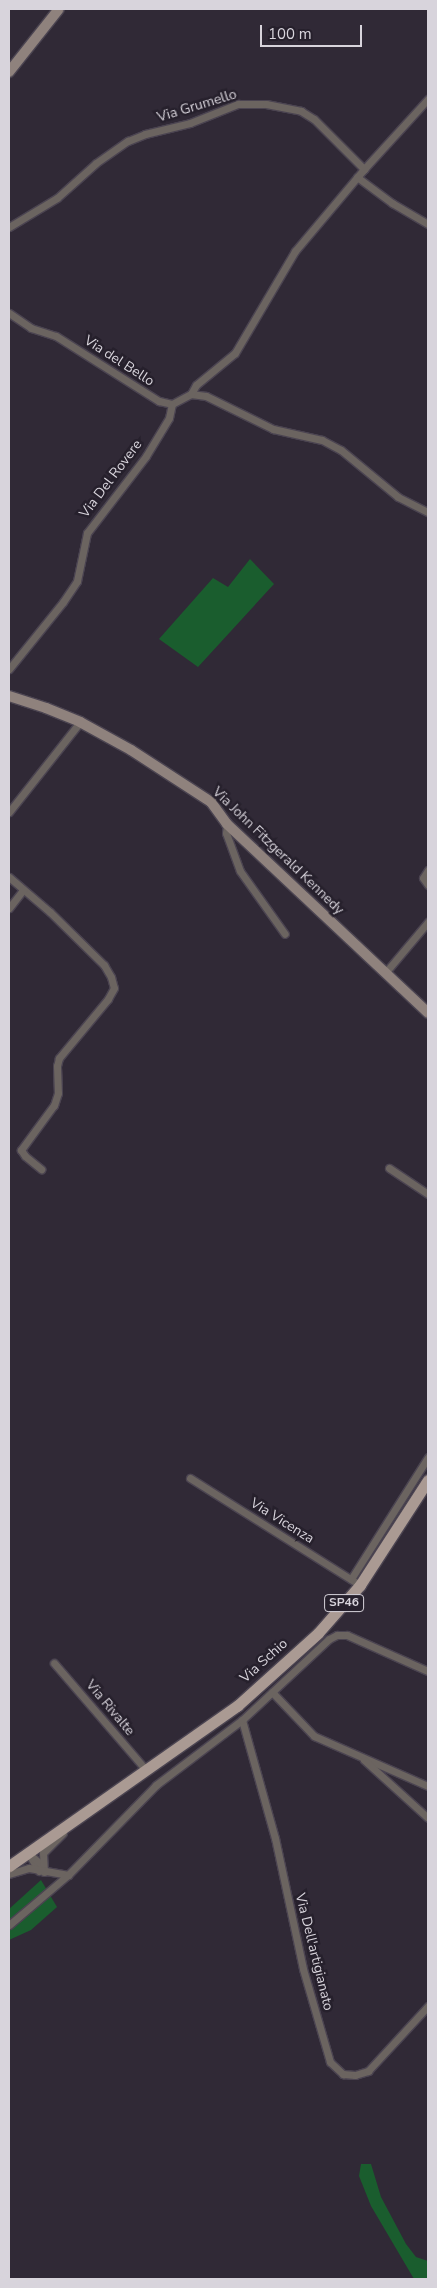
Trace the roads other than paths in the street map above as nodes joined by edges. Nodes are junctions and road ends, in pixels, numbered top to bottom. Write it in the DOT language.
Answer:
graph roads {
  1 [pos="59,9"];
  2 [pos="9,72"];
  3 [pos="428,99"];
  4 [pos="364,169"];
  5 [pos="357,177"];
  6 [pos="428,224"];
  7 [pos="9,227"];
  8 [pos="9,313"];
  9 [pos="191,394"];
  10 [pos="172,404"];
  11 [pos="428,512"];
  12 [pos="9,669"];
  13 [pos="9,696"];
  14 [pos="80,722"];
  15 [pos="9,812"];
  16 [pos="227,824"];
  17 [pos="428,870"];
  18 [pos="9,877"];
  19 [pos="428,885"];
  20 [pos="23,890"];
  21 [pos="9,908"];
  22 [pos="428,922"];
  23 [pos="285,934"];
  24 [pos="384,973"];
  25 [pos="428,1013"];
  26 [pos="389,1168"];
  27 [pos="41,1169"];
  28 [pos="428,1194"];
  29 [pos="428,1457"];
  30 [pos="190,1478"];
  31 [pos="428,1480"];
  32 [pos="355,1582"];
  33 [pos="54,1663"];
  34 [pos="428,1672"];
  35 [pos="272,1692"];
  36 [pos="242,1720"];
  37 [pos="360,1756"];
  38 [pos="146,1770"];
  39 [pos="428,1786"];
  40 [pos="428,1818"];
  41 [pos="76,1819"];
  42 [pos="28,1853"];
  43 [pos="9,1866"];
  44 [pos="42,1869"];
  45 [pos="9,1874"];
  46 [pos="68,1875"];
  47 [pos="9,1925"];
  48 [pos="428,2006"];
  1 -- 2 [label="main road"];
  3 -- 4 [label="street"];
  4 -- 5 [label="street"];
  4 -- 7 [label="street, Via Grumello"];
  5 -- 6 [label="street"];
  5 -- 9 [label="street"];
  8 -- 10 [label="street, Via del Bello"];
  9 -- 10 [label="street"];
  9 -- 11 [label="street"];
  10 -- 12 [label="street, Via Del Rovere"];
  13 -- 14 [label="main road, Via John Fitzgerald Kennedy"];
  14 -- 15 [label="street"];
  14 -- 16 [label="main road, Via John Fitzgerald Kennedy"];
  16 -- 23 [label="street"];
  16 -- 24 [label="main road, Via John Fitzgerald Kennedy"];
  17 -- 19 [label="street"];
  18 -- 20 [label="street"];
  20 -- 21 [label="street"];
  20 -- 27 [label="street"];
  22 -- 24 [label="street"];
  24 -- 25 [label="main road, Via John Fitzgerald Kennedy"];
  26 -- 28 [label="street"];
  29 -- 32 [label="street, Via Schio"];
  30 -- 32 [label="street, Via Vicenza"];
  31 -- 32 [label="main road, Via Schio / SP46"];
  32 -- 38 [label="main road, Via Schio / SP46"];
  33 -- 38 [label="street, Via Rivalte"];
  34 -- 35 [label="street, Via Schio"];
  35 -- 36 [label="street, Via Schio"];
  35 -- 37 [label="street"];
  36 -- 46 [label="street, Via Schio"];
  36 -- 48 [label="street, Via Dell'artigianato"];
  37 -- 39 [label="street"];
  37 -- 40 [label="street"];
  38 -- 41 [label="main road, Via Schio / SP46"];
  41 -- 42 [label="main road, Via Schio / SP46"];
  41 -- 44 [label="street, Via Schio"];
  42 -- 43 [label="main road, Via Schio / SP46"];
  42 -- 44 [label="street"];
  44 -- 45 [label="street"];
  44 -- 46 [label="street"];
  46 -- 47 [label="street, Via Schio"];
}
